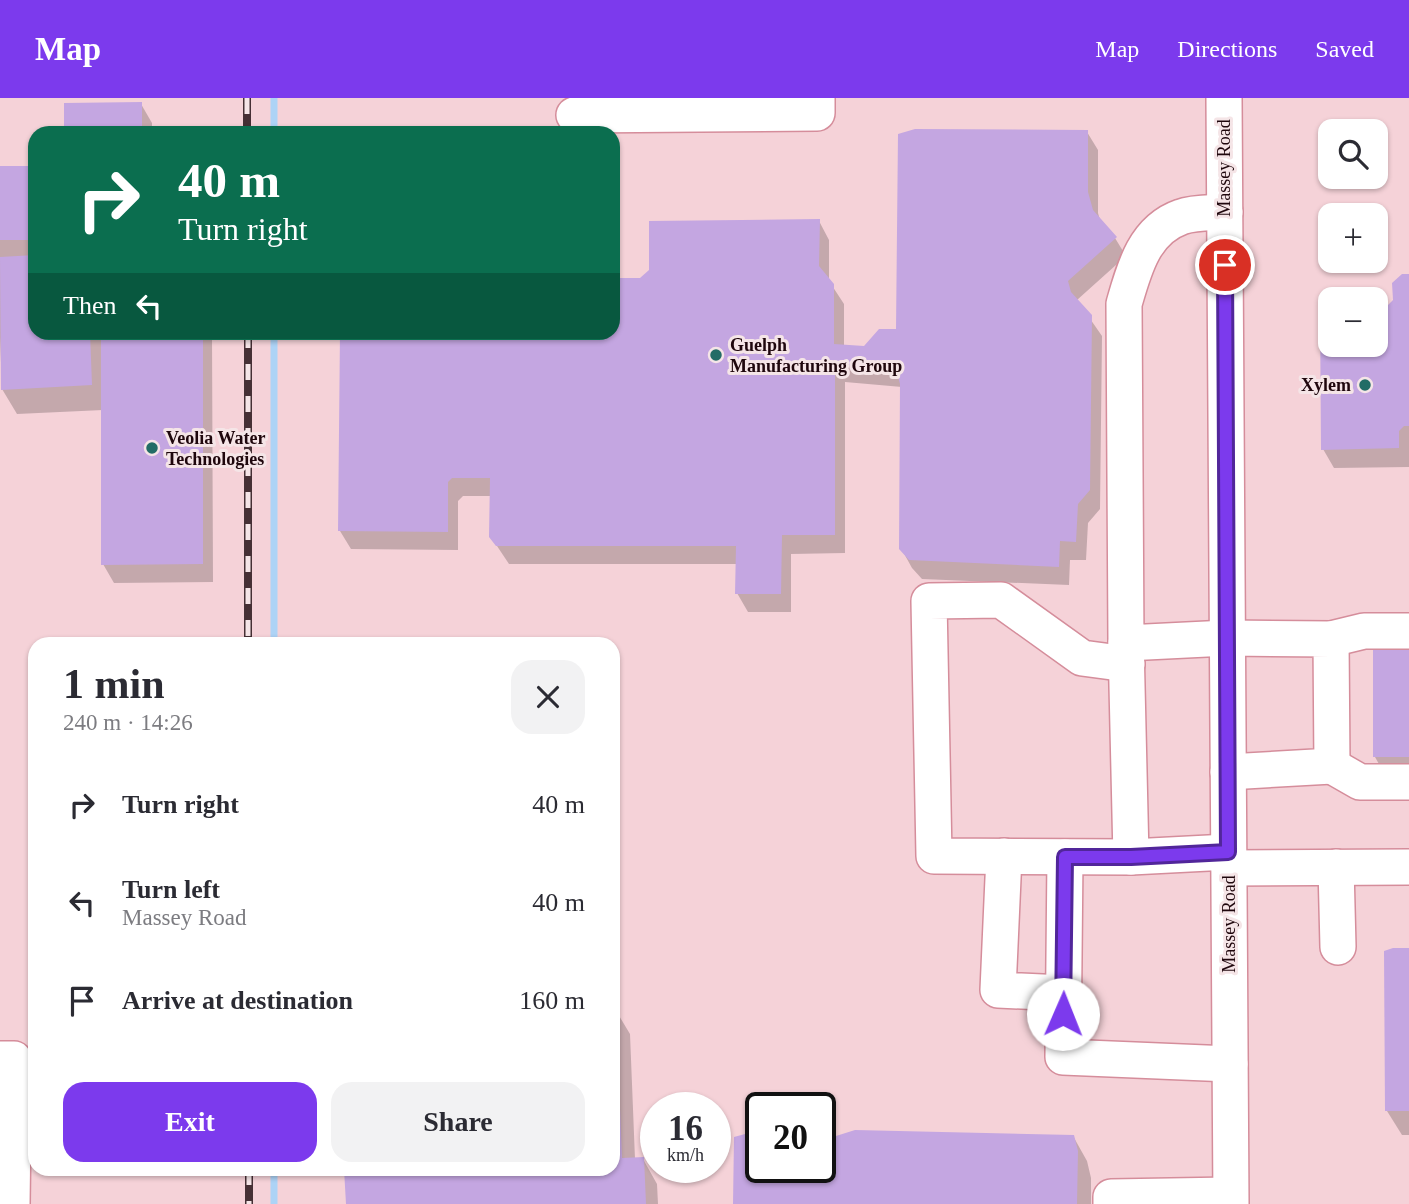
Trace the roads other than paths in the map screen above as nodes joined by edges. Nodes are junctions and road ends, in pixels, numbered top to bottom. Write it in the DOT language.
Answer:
graph roads {
  1 [pos="817,98"];
  2 [pos="1224,98"];
  3 [pos="574,115"];
  4 [pos="1225,212"];
  5 [pos="1409,631"];
  6 [pos="1227,638"];
  7 [pos="1331,639"];
  8 [pos="1127,653"];
  9 [pos="1332,766"];
  10 [pos="1228,772"];
  11 [pos="1409,782"];
  12 [pos="1004,856"];
  13 [pos="1065,857"];
  14 [pos="1131,857"];
  15 [pos="1228,860"];
  16 [pos="1336,867"];
  17 [pos="1409,867"];
  18 [pos="1338,947"];
  19 [pos="1063,993"];
  20 [pos="0,1059"];
  21 [pos="1230,1064"];
  22 [pos="1230,1200"];
  23 [pos="12,1204"];
  24 [pos="1111,1204"];
  1 -- 3 [label="street"];
  2 -- 4 [label="street, Massey Road"];
  4 -- 6 [label="street, Massey Road"];
  4 -- 8 [label="street"];
  5 -- 7 [label="street"];
  6 -- 7 [label="street"];
  6 -- 8 [label="street"];
  6 -- 10 [label="street, Massey Road"];
  7 -- 9 [label="street"];
  8 -- 12 [label="street"];
  8 -- 14 [label="street"];
  9 -- 10 [label="street"];
  9 -- 11 [label="street"];
  10 -- 15 [label="street, Massey Road"];
  12 -- 13 [label="street"];
  12 -- 19 [label="street"];
  13 -- 14 [label="street"];
  13 -- 19 [label="street"];
  14 -- 15 [label="street"];
  15 -- 16 [label="street"];
  15 -- 21 [label="street, Massey Road"];
  16 -- 17 [label="street"];
  16 -- 18 [label="street"];
  19 -- 21 [label="street"];
  20 -- 23 [label="street"];
  21 -- 22 [label="street, Massey Road"];
  22 -- 24 [label="street"];
}
